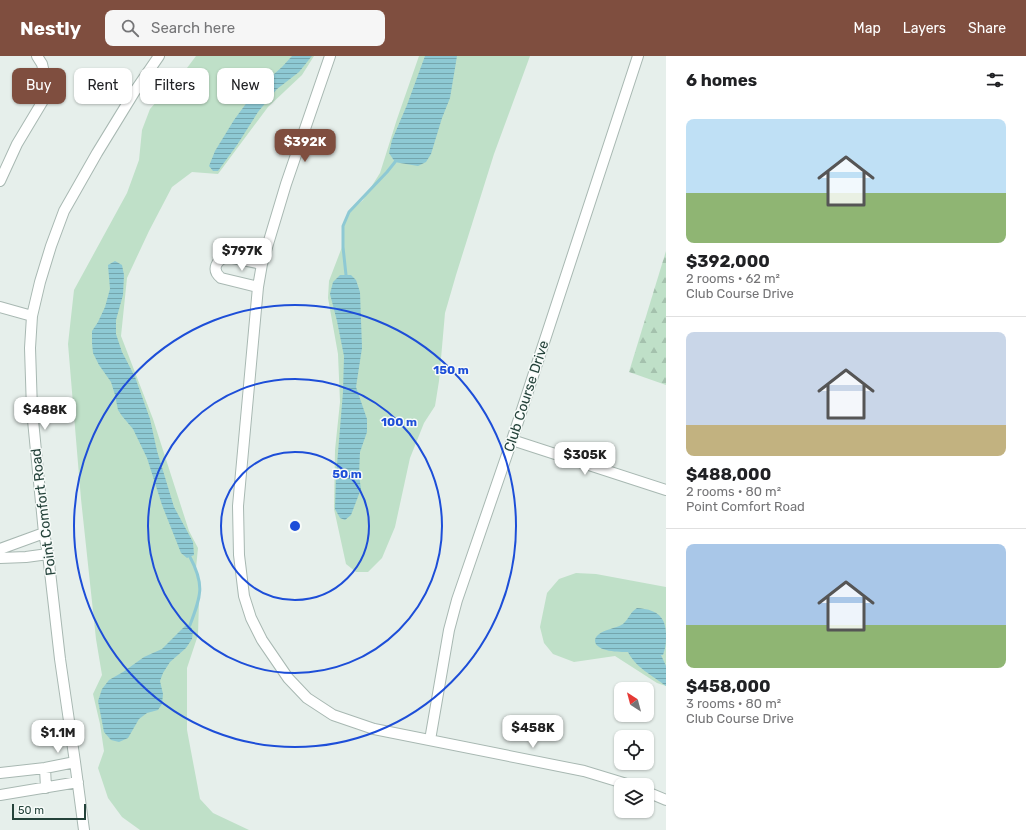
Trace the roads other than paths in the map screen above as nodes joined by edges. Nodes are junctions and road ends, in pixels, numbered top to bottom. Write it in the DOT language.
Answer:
graph roads {
  1 [pos="37,56"];
  2 [pos="159,56"];
  3 [pos="330,56"];
  4 [pos="638,56"];
  5 [pos="0,181"];
  6 [pos="262,264"];
  7 [pos="258,287"];
  8 [pos="0,307"];
  9 [pos="32,316"];
  10 [pos="512,440"];
  11 [pos="666,490"];
  12 [pos="44,533"];
  13 [pos="0,549"];
  14 [pos="48,554"];
  15 [pos="0,558"];
  16 [pos="430,740"];
  17 [pos="75,762"];
  18 [pos="45,768"];
  19 [pos="0,773"];
  20 [pos="614,780"];
  21 [pos="78,782"];
  22 [pos="46,788"];
  23 [pos="0,795"];
  24 [pos="654,795"];
  25 [pos="666,800"];
  26 [pos="84,830"];
  1 -- 5 [label="street"];
  2 -- 9 [label="street, Point Comfort Road"];
  3 -- 6 [label="street"];
  4 -- 10 [label="street, Club Course Drive"];
  6 -- 7 [label="street"];
  6 -- 7 [label="street"];
  7 -- 16 [label="street"];
  8 -- 9 [label="street"];
  9 -- 12 [label="street, Point Comfort Road"];
  10 -- 11 [label="street"];
  10 -- 16 [label="street, Club Course Drive"];
  12 -- 13 [label="street"];
  12 -- 14 [label="street, Point Comfort Road"];
  14 -- 15 [label="street"];
  14 -- 17 [label="street, Point Comfort Road"];
  16 -- 20 [label="street"];
  17 -- 18 [label="street"];
  17 -- 21 [label="street, Point Comfort Road"];
  18 -- 19 [label="street"];
  18 -- 22 [label="street"];
  21 -- 22 [label="street"];
  21 -- 26 [label="street, Point Comfort Road"];
  22 -- 23 [label="street"];
  24 -- 25 [label="street"];
}
